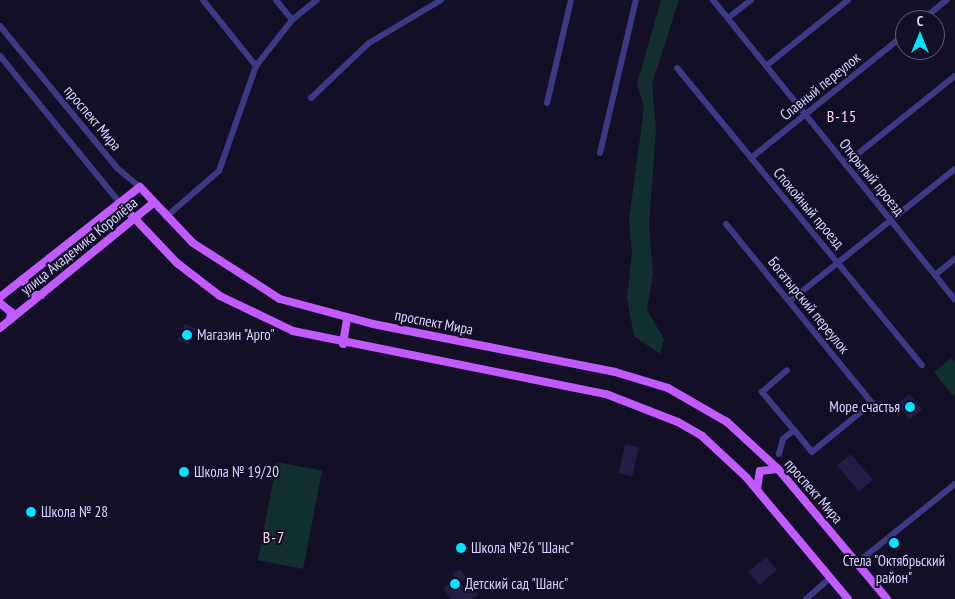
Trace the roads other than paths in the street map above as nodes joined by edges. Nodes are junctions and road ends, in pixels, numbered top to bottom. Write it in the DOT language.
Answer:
graph roads {
  1 [pos="203,0"];
  2 [pos="276,0"];
  3 [pos="318,0"];
  4 [pos="442,0"];
  5 [pos="571,0"];
  6 [pos="636,0"];
  7 [pos="713,0"];
  8 [pos="750,0"];
  9 [pos="848,0"];
  10 [pos="947,0"];
  11 [pos="934,10"];
  12 [pos="728,18"];
  13 [pos="292,20"];
  14 [pos="0,26"];
  15 [pos="895,42"];
  16 [pos="0,56"];
  17 [pos="256,66"];
  18 [pos="766,66"];
  19 [pos="677,68"];
  20 [pos="955,76"];
  21 [pos="311,98"];
  22 [pos="547,103"];
  23 [pos="805,114"];
  24 [pos="600,153"];
  25 [pos="751,158"];
  26 [pos="845,164"];
  27 [pos="955,169"];
  28 [pos="140,187"];
  29 [pos="120,203"];
  30 [pos="153,203"];
  31 [pos="166,217"];
  32 [pos="133,220"];
  33 [pos="891,220"];
  34 [pos="726,224"];
  35 [pos="955,259"];
  36 [pos="838,263"];
  37 [pos="935,275"];
  38 [pos="23,279"];
  39 [pos="41,295"];
  40 [pos="0,297"];
  41 [pos="955,300"];
  42 [pos="790,301"];
  43 [pos="0,302"];
  44 [pos="347,318"];
  45 [pos="10,320"];
  46 [pos="0,328"];
  47 [pos="343,344"];
  48 [pos="922,365"];
  49 [pos="787,370"];
  50 [pos="794,430"];
  51 [pos="779,454"];
  52 [pos="778,469"];
  53 [pos="955,485"];
  54 [pos="757,490"];
  55 [pos="858,563"];
  56 [pos="831,579"];
  57 [pos="808,599"];
  58 [pos="848,599"];
  59 [pos="887,599"];
  1 -- 17 [label="street"];
  2 -- 13 [label="street"];
  3 -- 13 [label="street"];
  4 -- 21 [label="street"];
  5 -- 22 [label="street"];
  6 -- 24 [label="street"];
  7 -- 12 [label="street, Открытый проезд"];
  8 -- 12 [label="street"];
  9 -- 18 [label="street"];
  10 -- 11 [label="street"];
  12 -- 18 [label="street, Открытый проезд"];
  13 -- 17 [label="street"];
  14 -- 28 [label="street, проспект Мира"];
  15 -- 23 [label="street, Славный переулок"];
  16 -- 29 [label="street"];
  17 -- 31 [label="street"];
  18 -- 23 [label="street, Открытый проезд"];
  19 -- 25 [label="street, Спокойный проезд"];
  20 -- 26 [label="street"];
  23 -- 25 [label="street, Славный переулок"];
  23 -- 26 [label="street, Открытый проезд"];
  25 -- 36 [label="street, Спокойный проезд"];
  26 -- 33 [label="street, Открытый проезд"];
  27 -- 33 [label="street"];
  28 -- 29 [label="main road, улица Академика Королёва"];
  28 -- 30 [label="main road, проспект Мира"];
  29 -- 32 [label="main road"];
  29 -- 38 [label="main road, улица Академика Королёва"];
  30 -- 31 [label="main road, проспект Мира"];
  30 -- 32 [label="main road, улица Академика Королёва"];
  31 -- 44 [label="main road, проспект Мира"];
  32 -- 39 [label="main road, улица Академика Королёва"];
  32 -- 47 [label="main road"];
  33 -- 36 [label="street"];
  33 -- 37 [label="street, Открытый проезд"];
  34 -- 42 [label="street, Богатырский переулок"];
  35 -- 37 [label="street"];
  36 -- 42 [label="street"];
  36 -- 48 [label="street, Спокойный проезд"];
  37 -- 41 [label="street, Открытый проезд"];
  38 -- 39 [label="main road"];
  38 -- 40 [label="main road, улица Академика Королёва"];
  39 -- 45 [label="main road, улица Академика Королёва"];
  42 -- 50 [label="street, Богатырский переулок"];
  43 -- 45 [label="main road"];
  44 -- 47 [label="main road"];
  44 -- 52 [label="main road, проспект Мира"];
  45 -- 46 [label="main road, улица Академика Королёва"];
  47 -- 54 [label="main road"];
  49 -- 50 [label="street"];
  50 -- 51 [label="street"];
  52 -- 54 [label="main road"];
  52 -- 55 [label="main road, проспект Мира"];
  53 -- 55 [label="street"];
  54 -- 56 [label="main road"];
  55 -- 59 [label="main road, проспект Мира"];
  56 -- 57 [label="street"];
  56 -- 58 [label="main road"];
}
